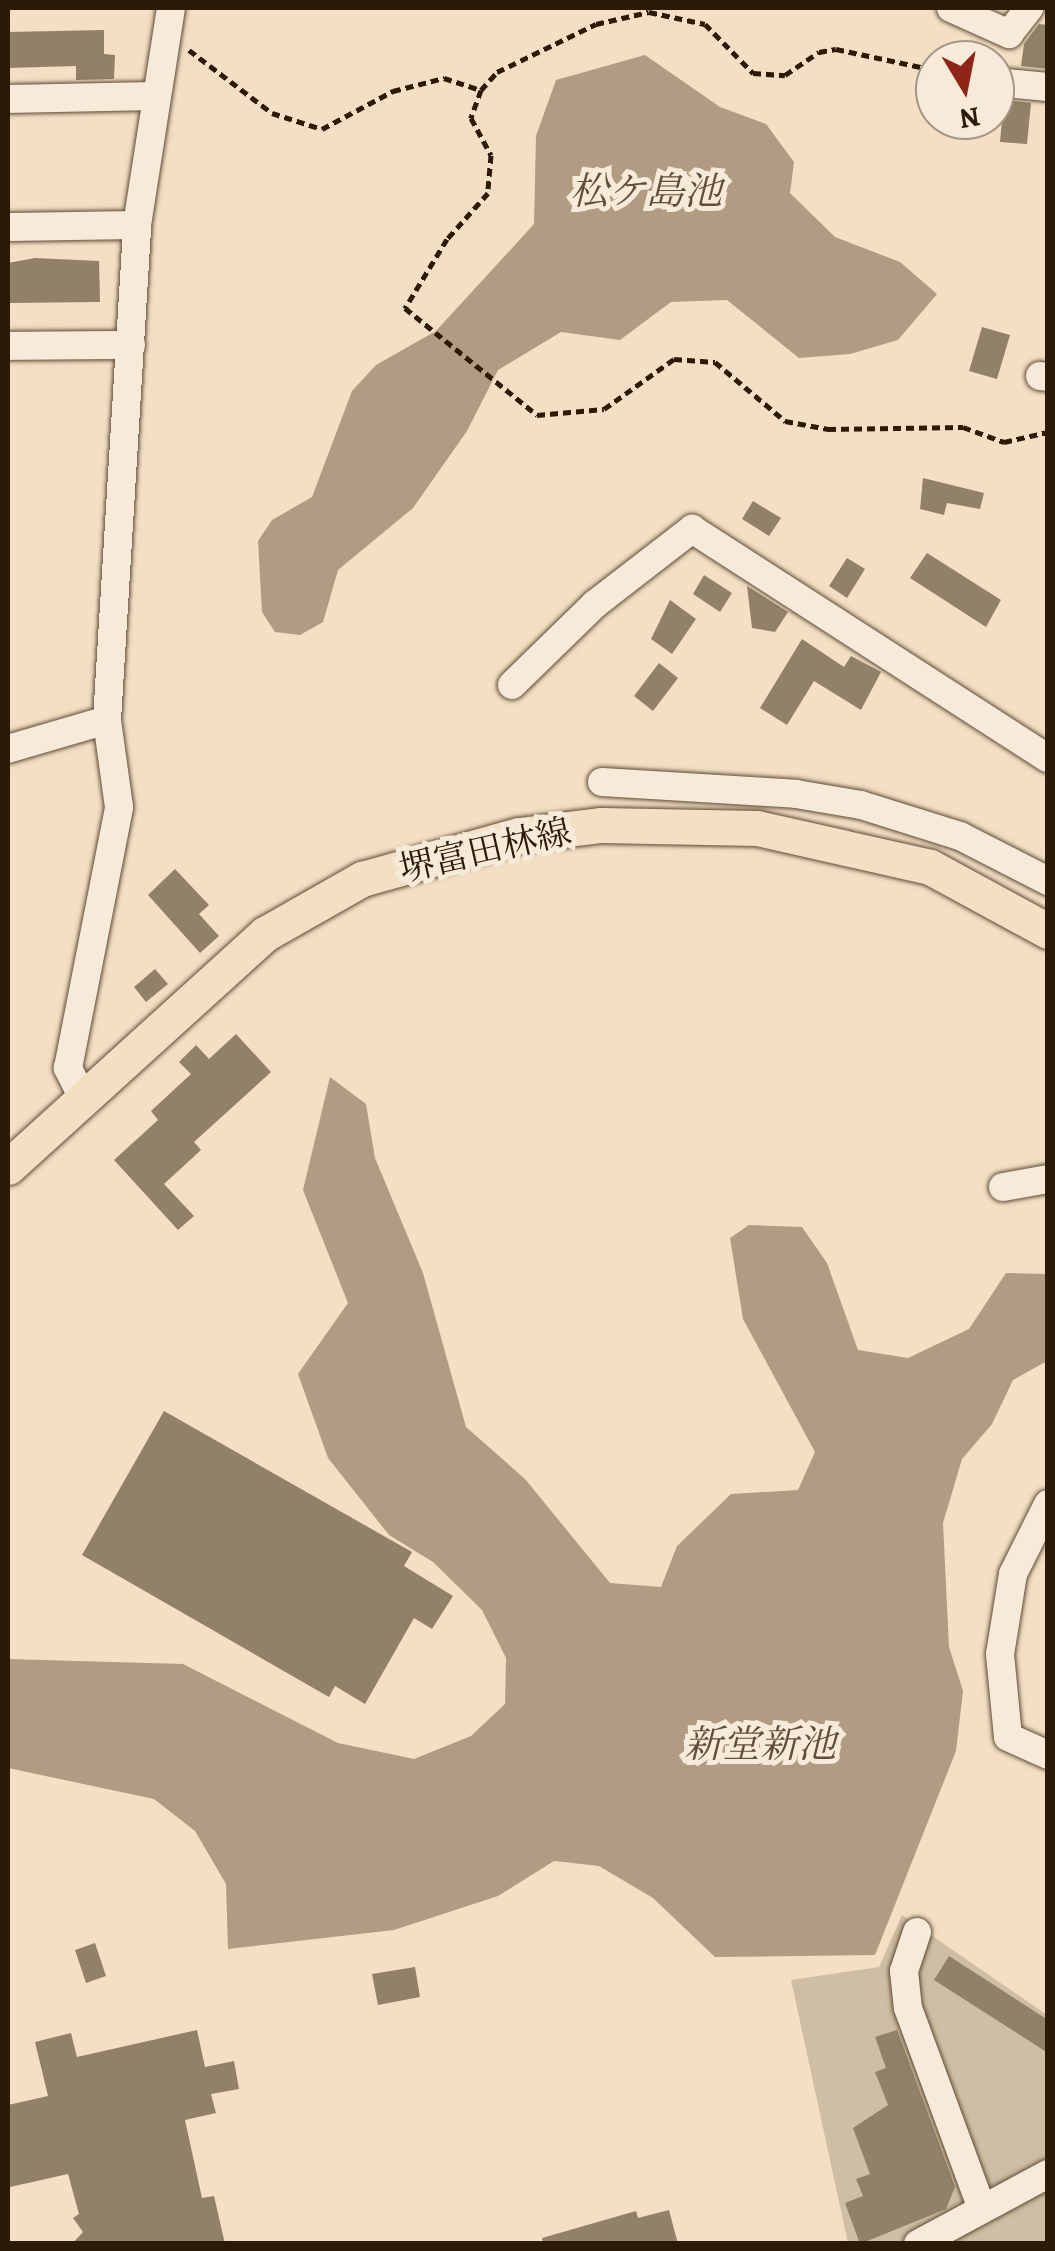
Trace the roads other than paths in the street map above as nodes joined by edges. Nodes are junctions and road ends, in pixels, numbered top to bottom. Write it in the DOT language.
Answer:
graph roads {
  1 [pos="951,8"];
  2 [pos="1029,8"];
  3 [pos="169,20"];
  4 [pos="1015,84"];
  5 [pos="1048,87"];
  6 [pos="154,96"];
  7 [pos="8,98"];
  8 [pos="137,225"];
  9 [pos="8,226"];
  10 [pos="130,344"];
  11 [pos="8,346"];
  12 [pos="512,685"];
  13 [pos="107,720"];
  14 [pos="8,749"];
  15 [pos="1048,758"];
  16 [pos="602,782"];
  17 [pos="1048,881"];
  18 [pos="1048,931"];
  19 [pos="83,1098"];
  20 [pos="8,1167"];
  21 [pos="1048,1179"];
  22 [pos="1003,1187"];
  23 [pos="1048,1504"];
  24 [pos="1048,1756"];
  25 [pos="917,1932"];
  26 [pos="1048,2174"];
  27 [pos="981,2206"];
  28 [pos="918,2244"];
  1 -- 2 [label="lane"];
  3 -- 6 [label="lane"];
  4 -- 5 [label="lane"];
  6 -- 7 [label="lane"];
  6 -- 8 [label="lane"];
  8 -- 9 [label="lane"];
  8 -- 10 [label="lane"];
  10 -- 11 [label="lane"];
  10 -- 13 [label="lane"];
  12 -- 15 [label="lane"];
  13 -- 14 [label="lane"];
  13 -- 19 [label="lane"];
  16 -- 17 [label="lane"];
  18 -- 19 [label="main road, 堺富田林線"];
  19 -- 20 [label="main road, 堺富田林線"];
  21 -- 22 [label="lane"];
  23 -- 24 [label="lane"];
  25 -- 27 [label="lane"];
  26 -- 27 [label="lane"];
  27 -- 28 [label="lane"];
}
